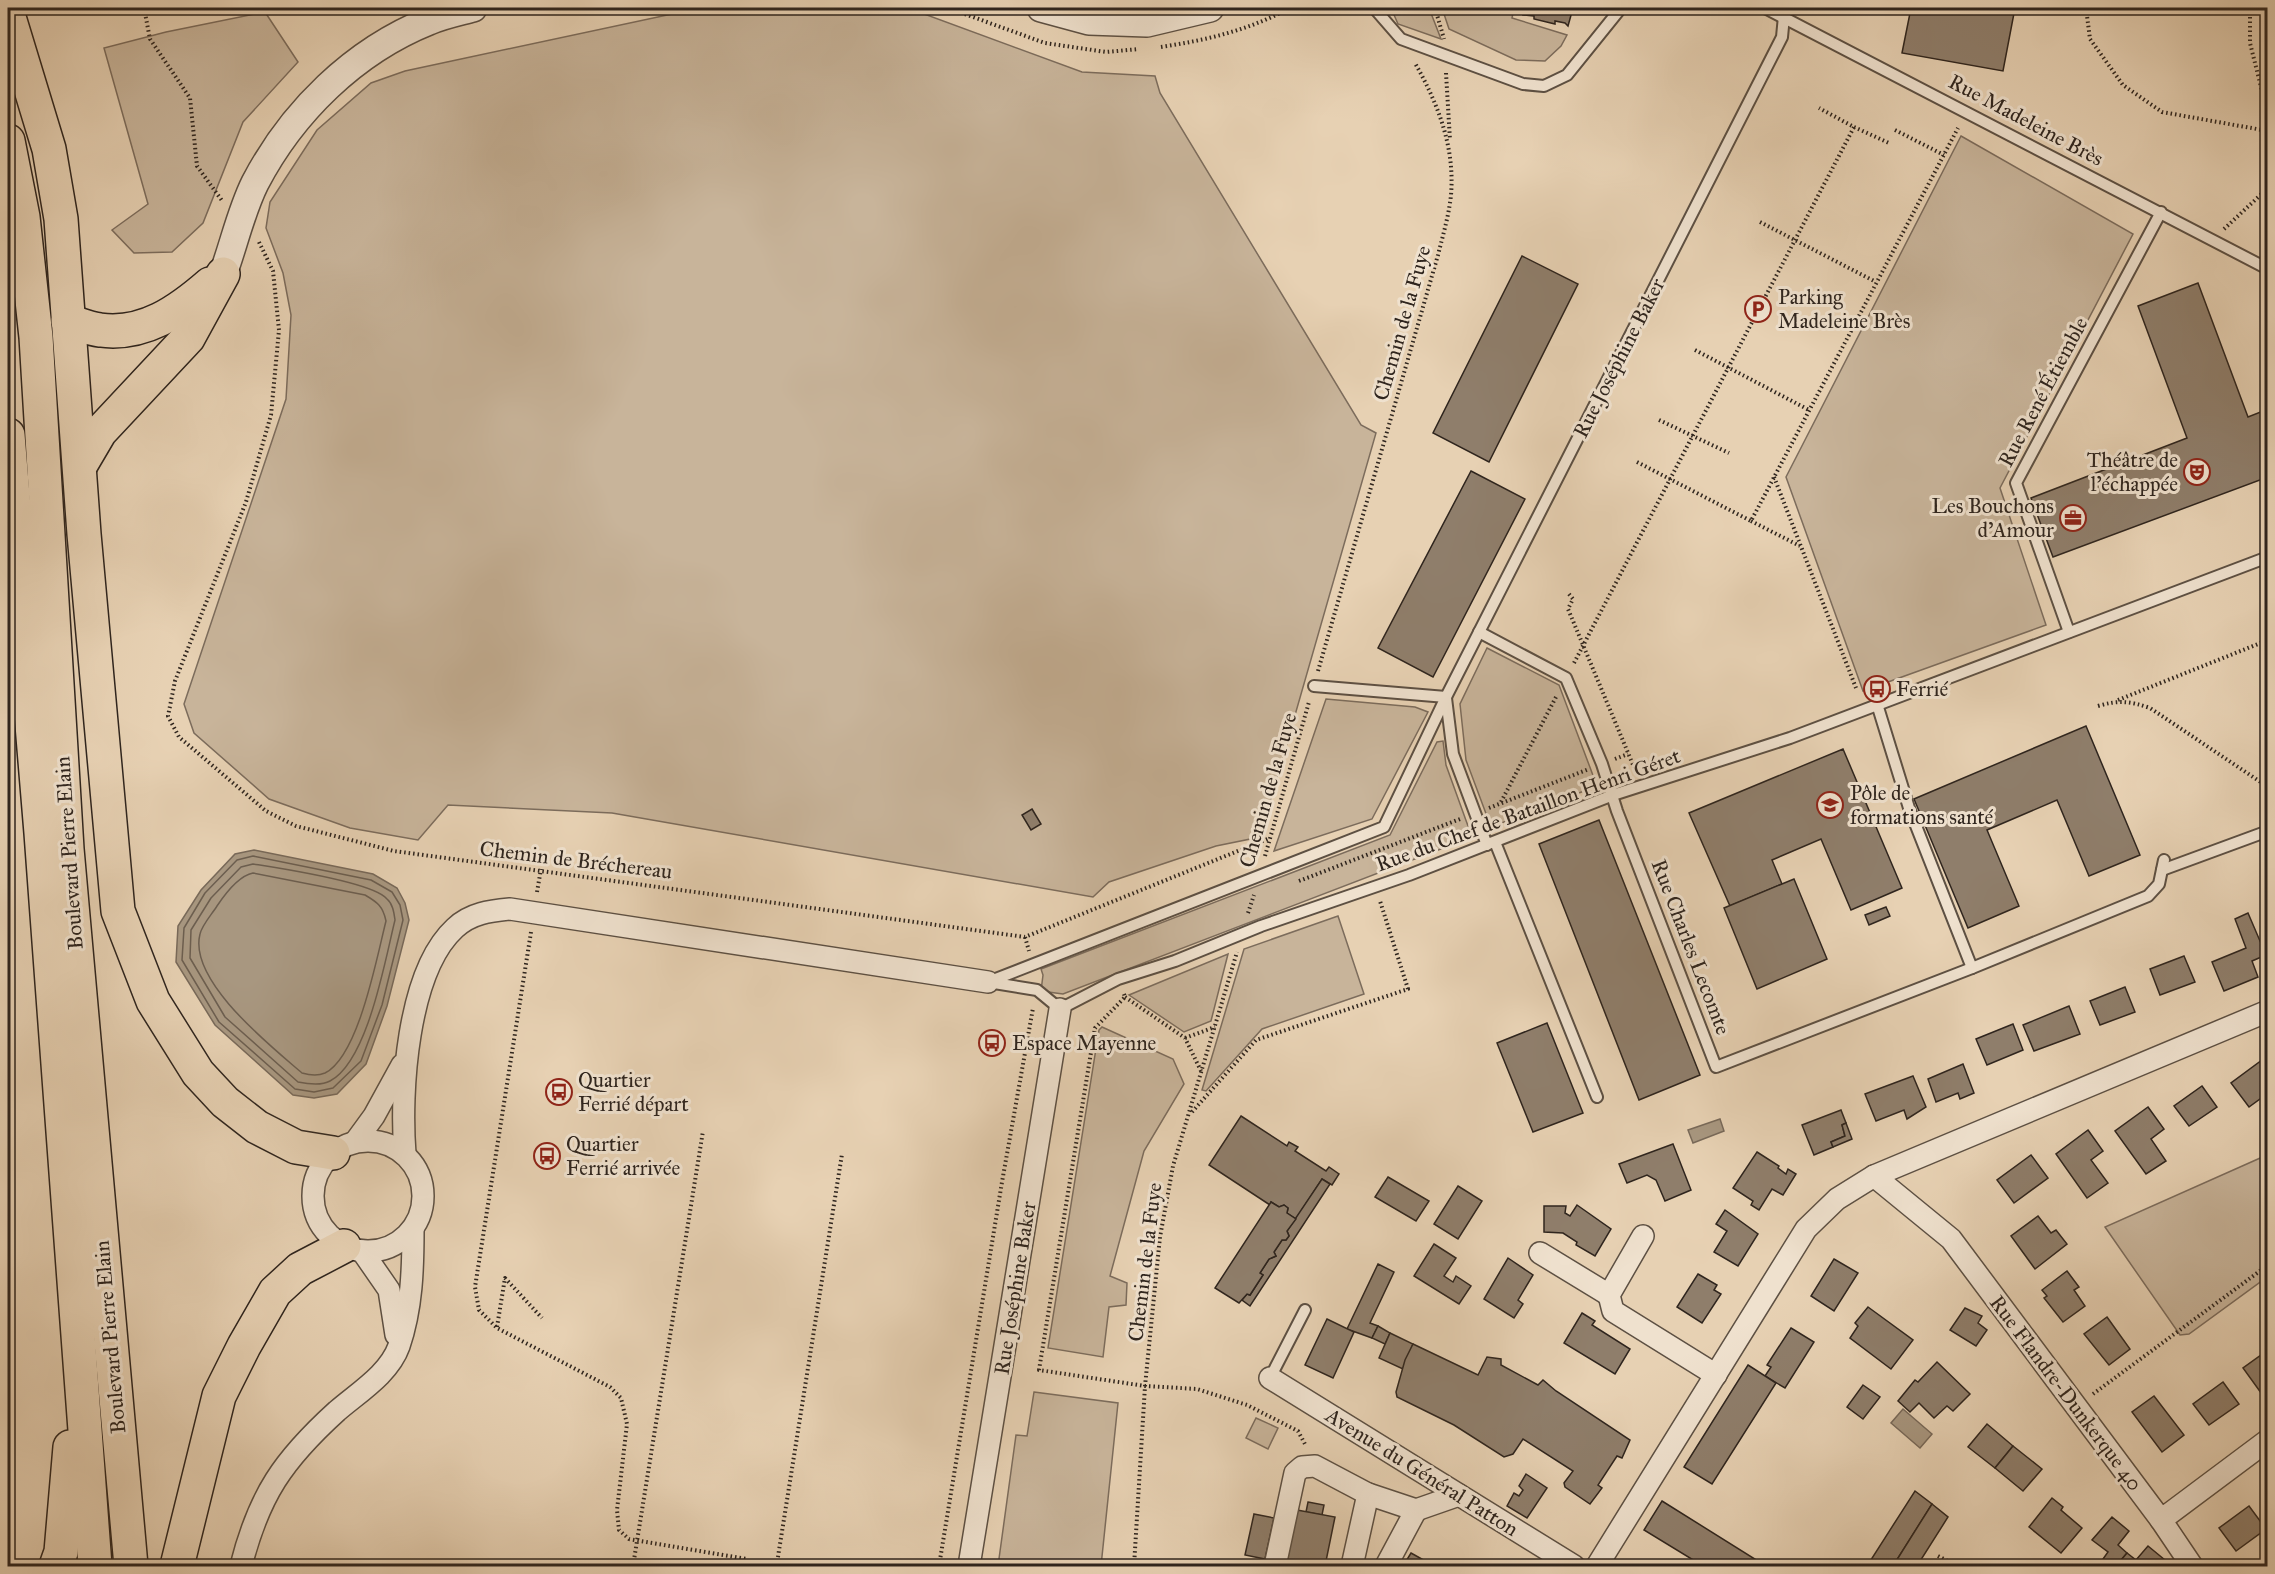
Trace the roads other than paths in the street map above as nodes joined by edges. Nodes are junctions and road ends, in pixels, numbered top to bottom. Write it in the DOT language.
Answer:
graph roads {
  1 [pos="472,8"];
  2 [pos="1041,8"];
  3 [pos="1210,8"];
  4 [pos="1374,8"];
  5 [pos="1621,8"];
  6 [pos="1765,8"];
  7 [pos="1786,12"];
  8 [pos="8,14"];
  9 [pos="8,141"];
  10 [pos="2161,212"];
  11 [pos="2268,269"];
  12 [pos="223,274"];
  13 [pos="68,321"];
  14 [pos="8,435"];
  15 [pos="80,466"];
  16 [pos="2268,557"];
  17 [pos="1479,632"];
  18 [pos="2069,632"];
  19 [pos="1314,686"];
  20 [pos="1446,697"];
  21 [pos="1877,705"];
  22 [pos="1613,795"];
  23 [pos="2268,831"];
  24 [pos="1491,843"];
  25 [pos="1972,968"];
  26 [pos="988,982"];
  27 [pos="1060,1009"];
  28 [pos="2268,1011"];
  29 [pos="405,1059"];
  30 [pos="1597,1097"];
  31 [pos="344,1147"];
  32 [pos="405,1154"];
  33 [pos="1874,1176"];
  34 [pos="413,1229"];
  35 [pos="1643,1236"];
  36 [pos="353,1249"];
  37 [pos="1540,1253"];
  38 [pos="1609,1295"];
  39 [pos="1305,1311"];
  40 [pos="398,1347"];
  41 [pos="79,1352"];
  42 [pos="1716,1375"];
  43 [pos="1270,1378"];
  44 [pos="2268,1440"];
  45 [pos="1368,1494"];
  46 [pos="1459,1495"];
  47 [pos="1416,1510"];
  48 [pos="2161,1520"];
  49 [pos="56,1566"];
  50 [pos="95,1566"];
  51 [pos="131,1566"];
  52 [pos="177,1566"];
  53 [pos="241,1566"];
  54 [pos="969,1566"];
  55 [pos="1275,1566"];
  56 [pos="1352,1566"];
  57 [pos="1386,1566"];
  58 [pos="1574,1566"];
  59 [pos="1597,1566"];
  60 [pos="2192,1566"];
  1 -- 12 [label="street"];
  2 -- 3 [label="street"];
  4 -- 5 [label="lane"];
  6 -- 7 [label="lane, Rue Madeleine Brès"];
  7 -- 10 [label="lane, Rue Madeleine Brès"];
  7 -- 17 [label="lane, Rue Joséphine Baker"];
  8 -- 13 [label="main road"];
  9 -- 51 [label="main road, Boulevard Pierre Elain"];
  10 -- 11 [label="lane, Rue Madeleine Brès"];
  10 -- 18 [label="lane, Rue René Étiemble"];
  12 -- 13 [label="main road"];
  12 -- 15 [label="main road"];
  13 -- 15 [label="main road"];
  14 -- 41 [label="main road, Boulevard Pierre Elain"];
  15 -- 31 [label="main road"];
  16 -- 18 [label="lane, Rue du Chef de Bataillon Henri Géret"];
  17 -- 20 [label="lane, Rue Joséphine Baker"];
  17 -- 22 [label="lane, Rue Charles Lecomte"];
  18 -- 21 [label="lane, Rue du Chef de Bataillon Henri Géret"];
  19 -- 20 [label="lane"];
  20 -- 24 [label="lane"];
  20 -- 26 [label="lane, Rue Joséphine Baker"];
  21 -- 22 [label="lane, Rue du Chef de Bataillon Henri Géret"];
  21 -- 25 [label="lane"];
  22 -- 24 [label="lane, Rue du Chef de Bataillon Henri Géret"];
  22 -- 25 [label="lane, Rue Charles Lecomte"];
  23 -- 25 [label="lane"];
  24 -- 27 [label="lane, Rue du Chef de Bataillon Henri Géret"];
  24 -- 30 [label="lane"];
  26 -- 27 [label="lane"];
  26 -- 29 [label="street"];
  27 -- 54 [label="street, Rue Joséphine Baker"];
  28 -- 33 [label="street"];
  29 -- 31 [label="street"];
  29 -- 32 [label="street"];
  31 -- 32 [label="street"];
  31 -- 36 [label="street"];
  32 -- 34 [label="street"];
  33 -- 42 [label="street"];
  33 -- 48 [label="street, Rue Flandre-Dunkerque 40"];
  34 -- 36 [label="street"];
  34 -- 40 [label="street"];
  35 -- 38 [label="street"];
  36 -- 40 [label="street"];
  36 -- 52 [label="main road"];
  37 -- 38 [label="street"];
  38 -- 42 [label="street"];
  39 -- 43 [label="lane"];
  40 -- 53 [label="street"];
  41 -- 49 [label="main road"];
  41 -- 50 [label="main road, Boulevard Pierre Elain"];
  42 -- 59 [label="street"];
  43 -- 46 [label="street, Avenue du Général Patton"];
  44 -- 48 [label="street"];
  45 -- 47 [label="street"];
  45 -- 55 [label="street"];
  45 -- 56 [label="street"];
  46 -- 47 [label="street"];
  46 -- 58 [label="street, Avenue du Général Patton"];
  47 -- 57 [label="street"];
  48 -- 60 [label="street, Rue Flandre-Dunkerque 40"];
}
